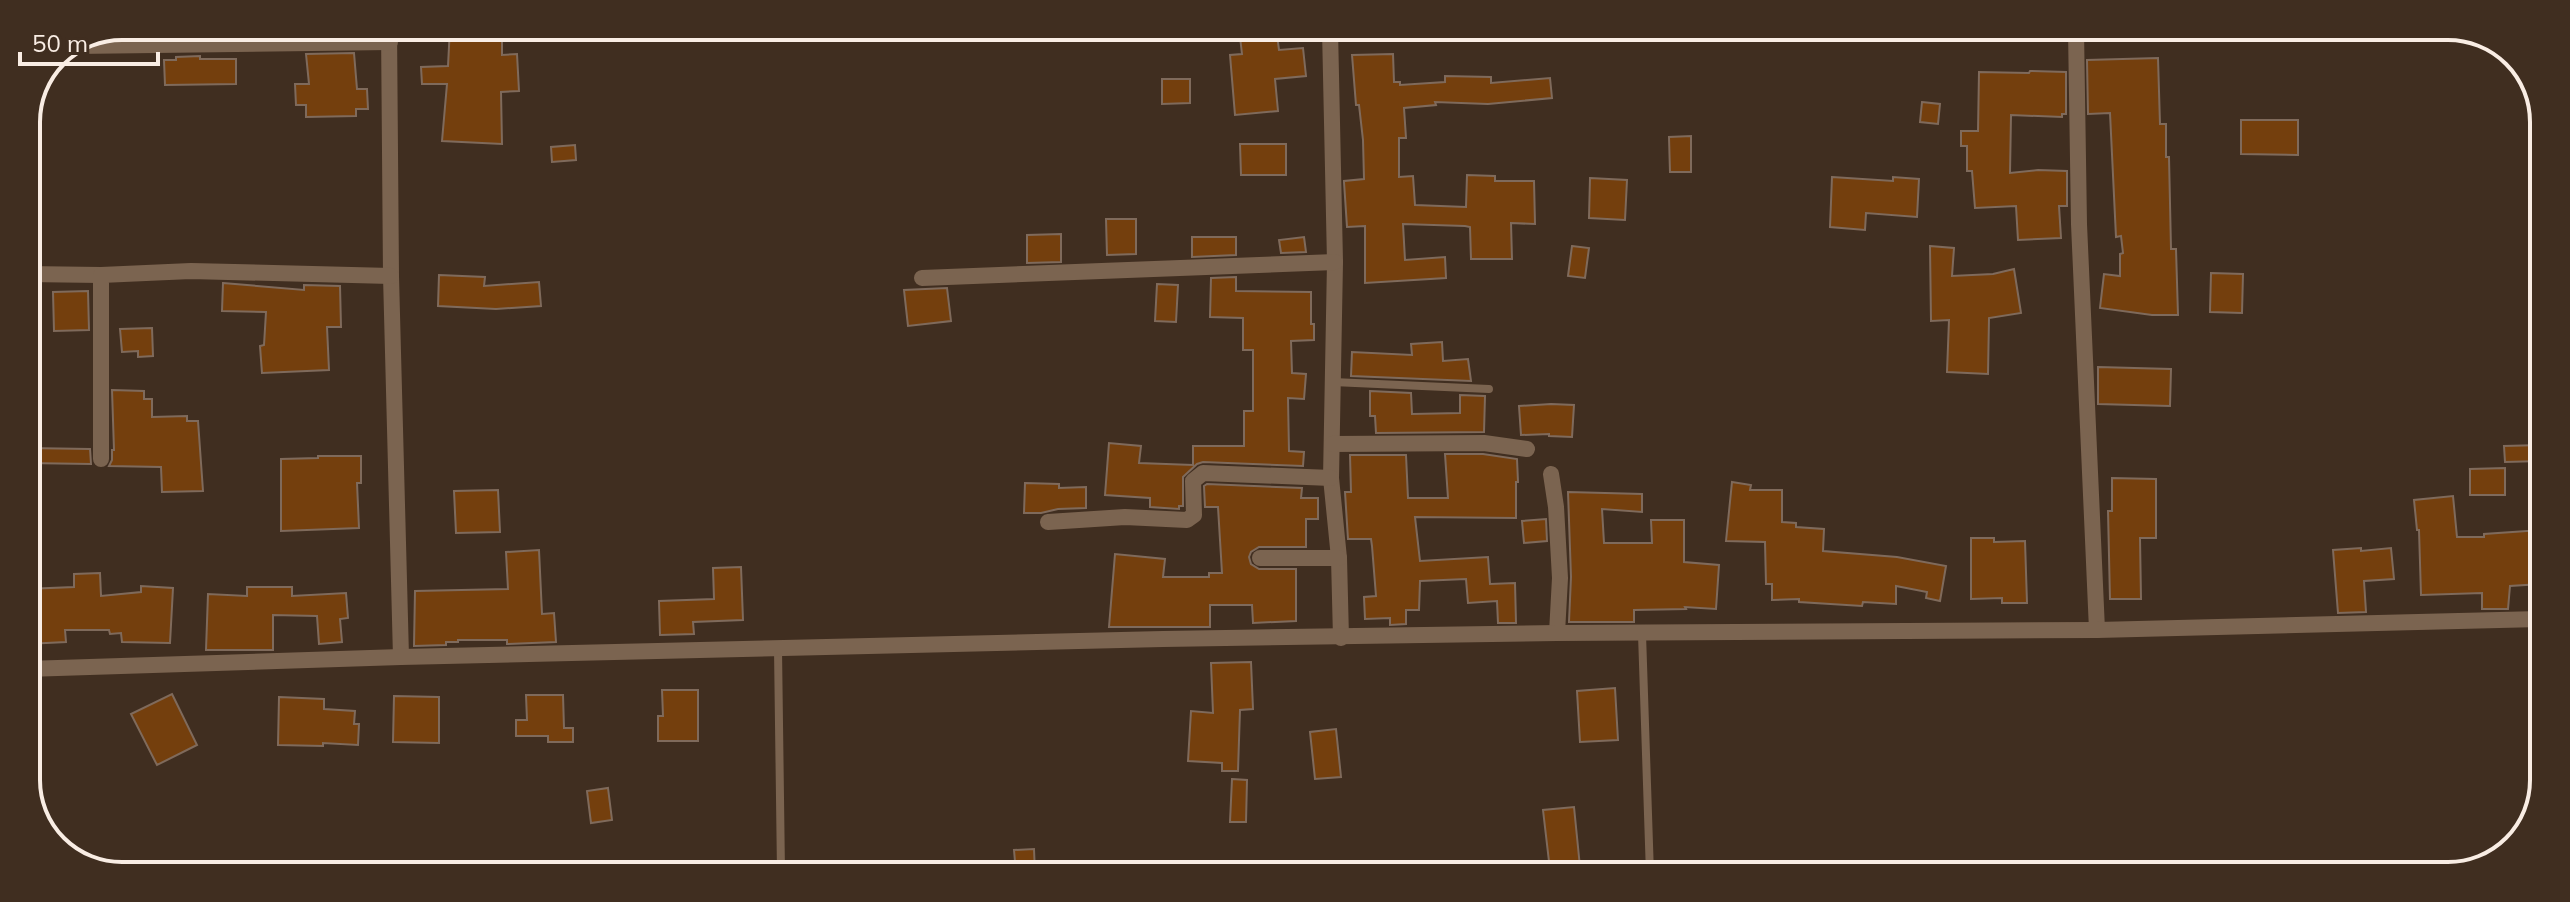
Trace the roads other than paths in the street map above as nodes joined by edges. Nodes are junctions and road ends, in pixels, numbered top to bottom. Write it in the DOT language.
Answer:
graph roads {
  1 [pos="232,40"];
  2 [pos="389,40"];
  3 [pos="1330,40"];
  4 [pos="2076,40"];
  5 [pos="94,45"];
  6 [pos="1335,262"];
  7 [pos="40,274"];
  8 [pos="101,275"];
  9 [pos="391,276"];
  10 [pos="922,278"];
  11 [pos="1333,382"];
  12 [pos="1489,389"];
  13 [pos="1332,444"];
  14 [pos="1527,449"];
  15 [pos="101,459"];
  16 [pos="1551,474"];
  17 [pos="1331,478"];
  18 [pos="1048,522"];
  19 [pos="1260,558"];
  20 [pos="1339,558"];
  21 [pos="2530,619"];
  22 [pos="2097,630"];
  23 [pos="1557,633"];
  24 [pos="1642,634"];
  25 [pos="1341,638"];
  26 [pos="778,649"];
  27 [pos="401,657"];
  28 [pos="40,669"];
  29 [pos="781,862"];
  30 [pos="1650,862"];
  1 -- 5 [label="street"];
  2 -- 9 [label="street"];
  3 -- 6 [label="street"];
  4 -- 22 [label="street"];
  6 -- 10 [label="street"];
  6 -- 11 [label="street"];
  7 -- 8 [label="street"];
  8 -- 9 [label="street"];
  8 -- 15 [label="street"];
  9 -- 27 [label="street"];
  11 -- 12 [label="lane"];
  11 -- 13 [label="street"];
  13 -- 14 [label="street"];
  13 -- 17 [label="street"];
  16 -- 23 [label="street"];
  17 -- 18 [label="street"];
  17 -- 20 [label="street"];
  19 -- 20 [label="street"];
  20 -- 25 [label="street"];
  21 -- 22 [label="street"];
  22 -- 24 [label="street"];
  23 -- 24 [label="street"];
  23 -- 25 [label="street"];
  24 -- 30 [label="lane"];
  25 -- 26 [label="street"];
  26 -- 27 [label="street"];
  26 -- 29 [label="lane"];
  27 -- 28 [label="street"];
}
